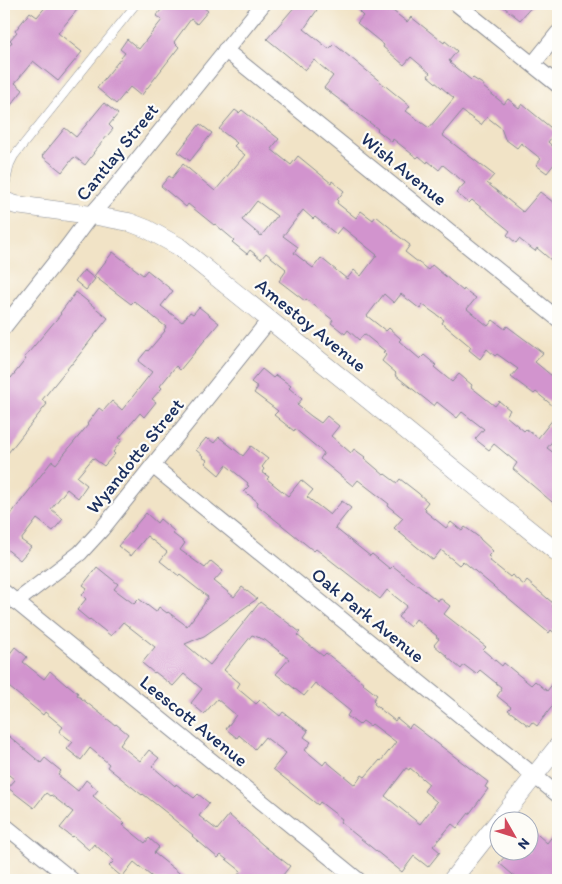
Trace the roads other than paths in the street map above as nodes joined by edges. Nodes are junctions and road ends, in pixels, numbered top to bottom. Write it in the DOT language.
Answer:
graph roads {
  1 [pos="136,4"];
  2 [pos="263,4"];
  3 [pos="458,4"];
  4 [pos="558,33"];
  5 [pos="225,50"];
  6 [pos="533,64"];
  7 [pos="558,85"];
  8 [pos="4,190"];
  9 [pos="4,202"];
  10 [pos="91,215"];
  11 [pos="270,319"];
  12 [pos="558,319"];
  13 [pos="4,327"];
  14 [pos="153,466"];
  15 [pos="558,553"];
  16 [pos="4,592"];
  17 [pos="16,602"];
  18 [pos="558,746"];
  19 [pos="534,776"];
  20 [pos="558,795"];
  21 [pos="4,825"];
  22 [pos="72,880"];
  23 [pos="358,880"];
  24 [pos="452,880"];
  1 -- 8 [label="lane"];
  2 -- 5 [label="street, Cantlay Street"];
  3 -- 6 [label="street"];
  4 -- 6 [label="street"];
  5 -- 10 [label="street, Cantlay Street"];
  5 -- 12 [label="street, Wish Avenue"];
  6 -- 7 [label="street"];
  9 -- 10 [label="street, Amestoy Avenue"];
  10 -- 11 [label="street, Amestoy Avenue"];
  10 -- 13 [label="street, Cantlay Street"];
  11 -- 14 [label="street, Wyandotte Street"];
  11 -- 15 [label="street, Amestoy Avenue"];
  14 -- 17 [label="street, Wyandotte Street"];
  14 -- 19 [label="street, Oak Park Avenue"];
  16 -- 17 [label="street, Leescott Avenue"];
  17 -- 23 [label="street, Leescott Avenue"];
  18 -- 19 [label="street"];
  19 -- 20 [label="street, Oak Park Avenue"];
  19 -- 24 [label="street"];
  21 -- 22 [label="street"];
}
